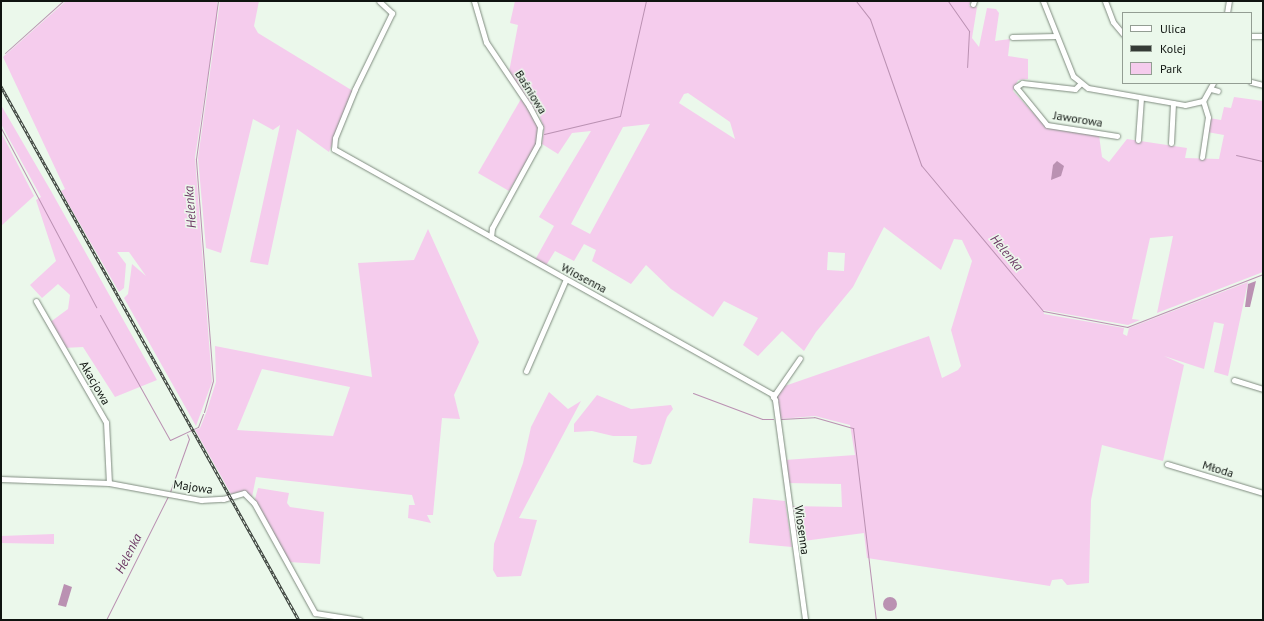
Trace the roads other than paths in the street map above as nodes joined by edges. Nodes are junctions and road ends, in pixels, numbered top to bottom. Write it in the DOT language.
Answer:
graph roads {
  1 [pos="379,1"];
  2 [pos="474,1"];
  3 [pos="1043,1"];
  4 [pos="1105,1"];
  5 [pos="1229,1"];
  6 [pos="1227,12"];
  7 [pos="1122,33"];
  8 [pos="1056,36"];
  9 [pos="1252,36"];
  10 [pos="1263,36"];
  11 [pos="1012,38"];
  12 [pos="1252,82"];
  13 [pos="1080,84"];
  14 [pos="1213,84"];
  15 [pos="1263,85"];
  16 [pos="1211,89"];
  17 [pos="1218,91"];
  18 [pos="1141,98"];
  19 [pos="1203,101"];
  20 [pos="1173,103"];
  21 [pos="1117,136"];
  22 [pos="1138,140"];
  23 [pos="1171,143"];
  24 [pos="1202,157"];
  25 [pos="491,237"];
  26 [pos="566,279"];
  27 [pos="36,300"];
  28 [pos="800,358"];
  29 [pos="526,371"];
  30 [pos="1234,380"];
  31 [pos="1263,389"];
  32 [pos="773,397"];
  33 [pos="1167,464"];
  34 [pos="1,479"];
  35 [pos="109,483"];
  36 [pos="1263,493"];
  37 [pos="359,620"];
  38 [pos="805,620"];
  1 -- 25 [label="street, Wiosenna"];
  2 -- 25 [label="street, Baśniowa"];
  3 -- 8 [label="street"];
  4 -- 7 [label="street"];
  5 -- 6 [label="street"];
  8 -- 11 [label="street"];
  8 -- 13 [label="street"];
  9 -- 10 [label="street"];
  12 -- 15 [label="street"];
  13 -- 18 [label="street"];
  13 -- 21 [label="street, Jaworowa"];
  14 -- 16 [label="street"];
  16 -- 17 [label="street"];
  16 -- 19 [label="street"];
  18 -- 20 [label="street"];
  18 -- 22 [label="street"];
  19 -- 20 [label="street"];
  19 -- 24 [label="street"];
  20 -- 23 [label="street"];
  25 -- 26 [label="street, Wiosenna"];
  26 -- 29 [label="street"];
  26 -- 32 [label="street, Wiosenna"];
  27 -- 35 [label="street, Akacjowa"];
  28 -- 32 [label="street"];
  30 -- 31 [label="street"];
  32 -- 38 [label="street, Wiosenna"];
  33 -- 36 [label="street, Młoda"];
  34 -- 35 [label="street, Majowa"];
  35 -- 37 [label="street, Majowa"];
}
